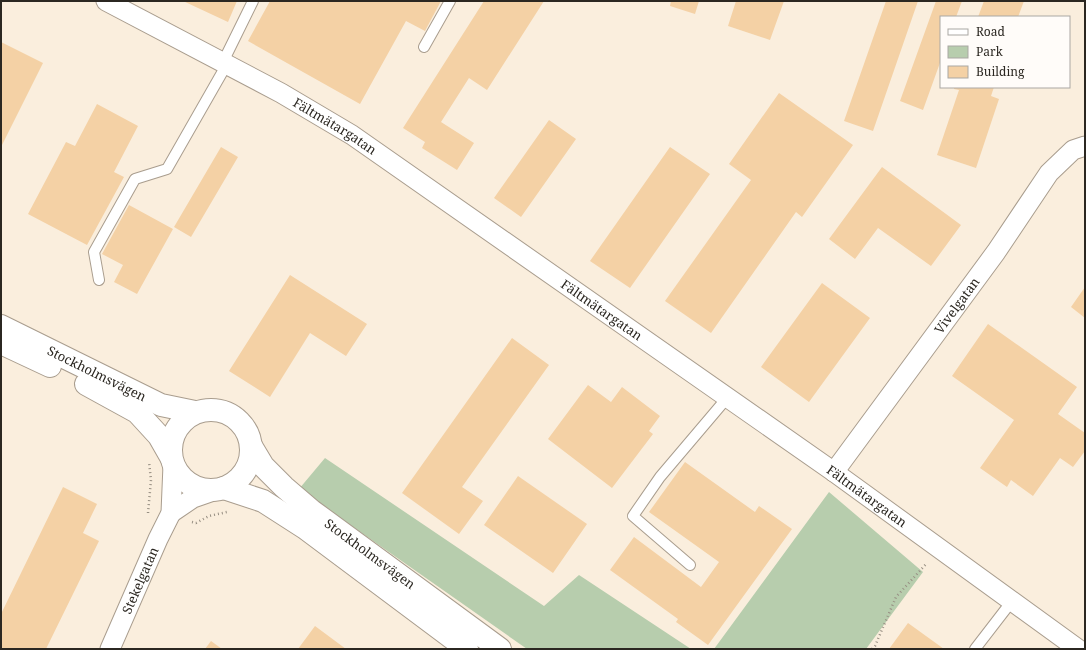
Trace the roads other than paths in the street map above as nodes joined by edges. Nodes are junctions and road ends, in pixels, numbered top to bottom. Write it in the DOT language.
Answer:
graph roads {
  1 [pos="106,1"];
  2 [pos="252,1"];
  3 [pos="450,1"];
  4 [pos="424,47"];
  5 [pos="225,63"];
  6 [pos="1085,146"];
  7 [pos="99,280"];
  8 [pos="1,326"];
  9 [pos="1,343"];
  10 [pos="727,398"];
  11 [pos="195,412"];
  12 [pos="251,446"];
  13 [pos="172,461"];
  14 [pos="834,472"];
  15 [pos="220,489"];
  16 [pos="171,513"];
  17 [pos="690,565"];
  18 [pos="1012,601"];
  19 [pos="110,649"];
  20 [pos="467,649"];
  21 [pos="500,649"];
  22 [pos="975,649"];
  23 [pos="1078,649"];
  1 -- 5 [label="street, Fältmätargatan"];
  2 -- 5 [label="lane"];
  3 -- 4 [label="lane"];
  5 -- 7 [label="lane"];
  5 -- 10 [label="street, Fältmätargatan"];
  6 -- 14 [label="street, Vivelgatan"];
  8 -- 11 [label="main road, Stockholmsvägen"];
  9 -- 13 [label="main road, Stockholmsvägen"];
  10 -- 14 [label="street, Fältmätargatan"];
  10 -- 17 [label="lane"];
  11 -- 12 [label="main road"];
  11 -- 13 [label="main road"];
  12 -- 15 [label="main road"];
  12 -- 21 [label="main road, Stockholmsvägen"];
  13 -- 15 [label="main road"];
  13 -- 16 [label="street"];
  14 -- 18 [label="street, Fältmätargatan"];
  15 -- 16 [label="street"];
  15 -- 20 [label="main road, Stockholmsvägen"];
  16 -- 19 [label="street, Stekelgatan"];
  18 -- 22 [label="lane"];
  18 -- 23 [label="street, Fältmätargatan"];
}
